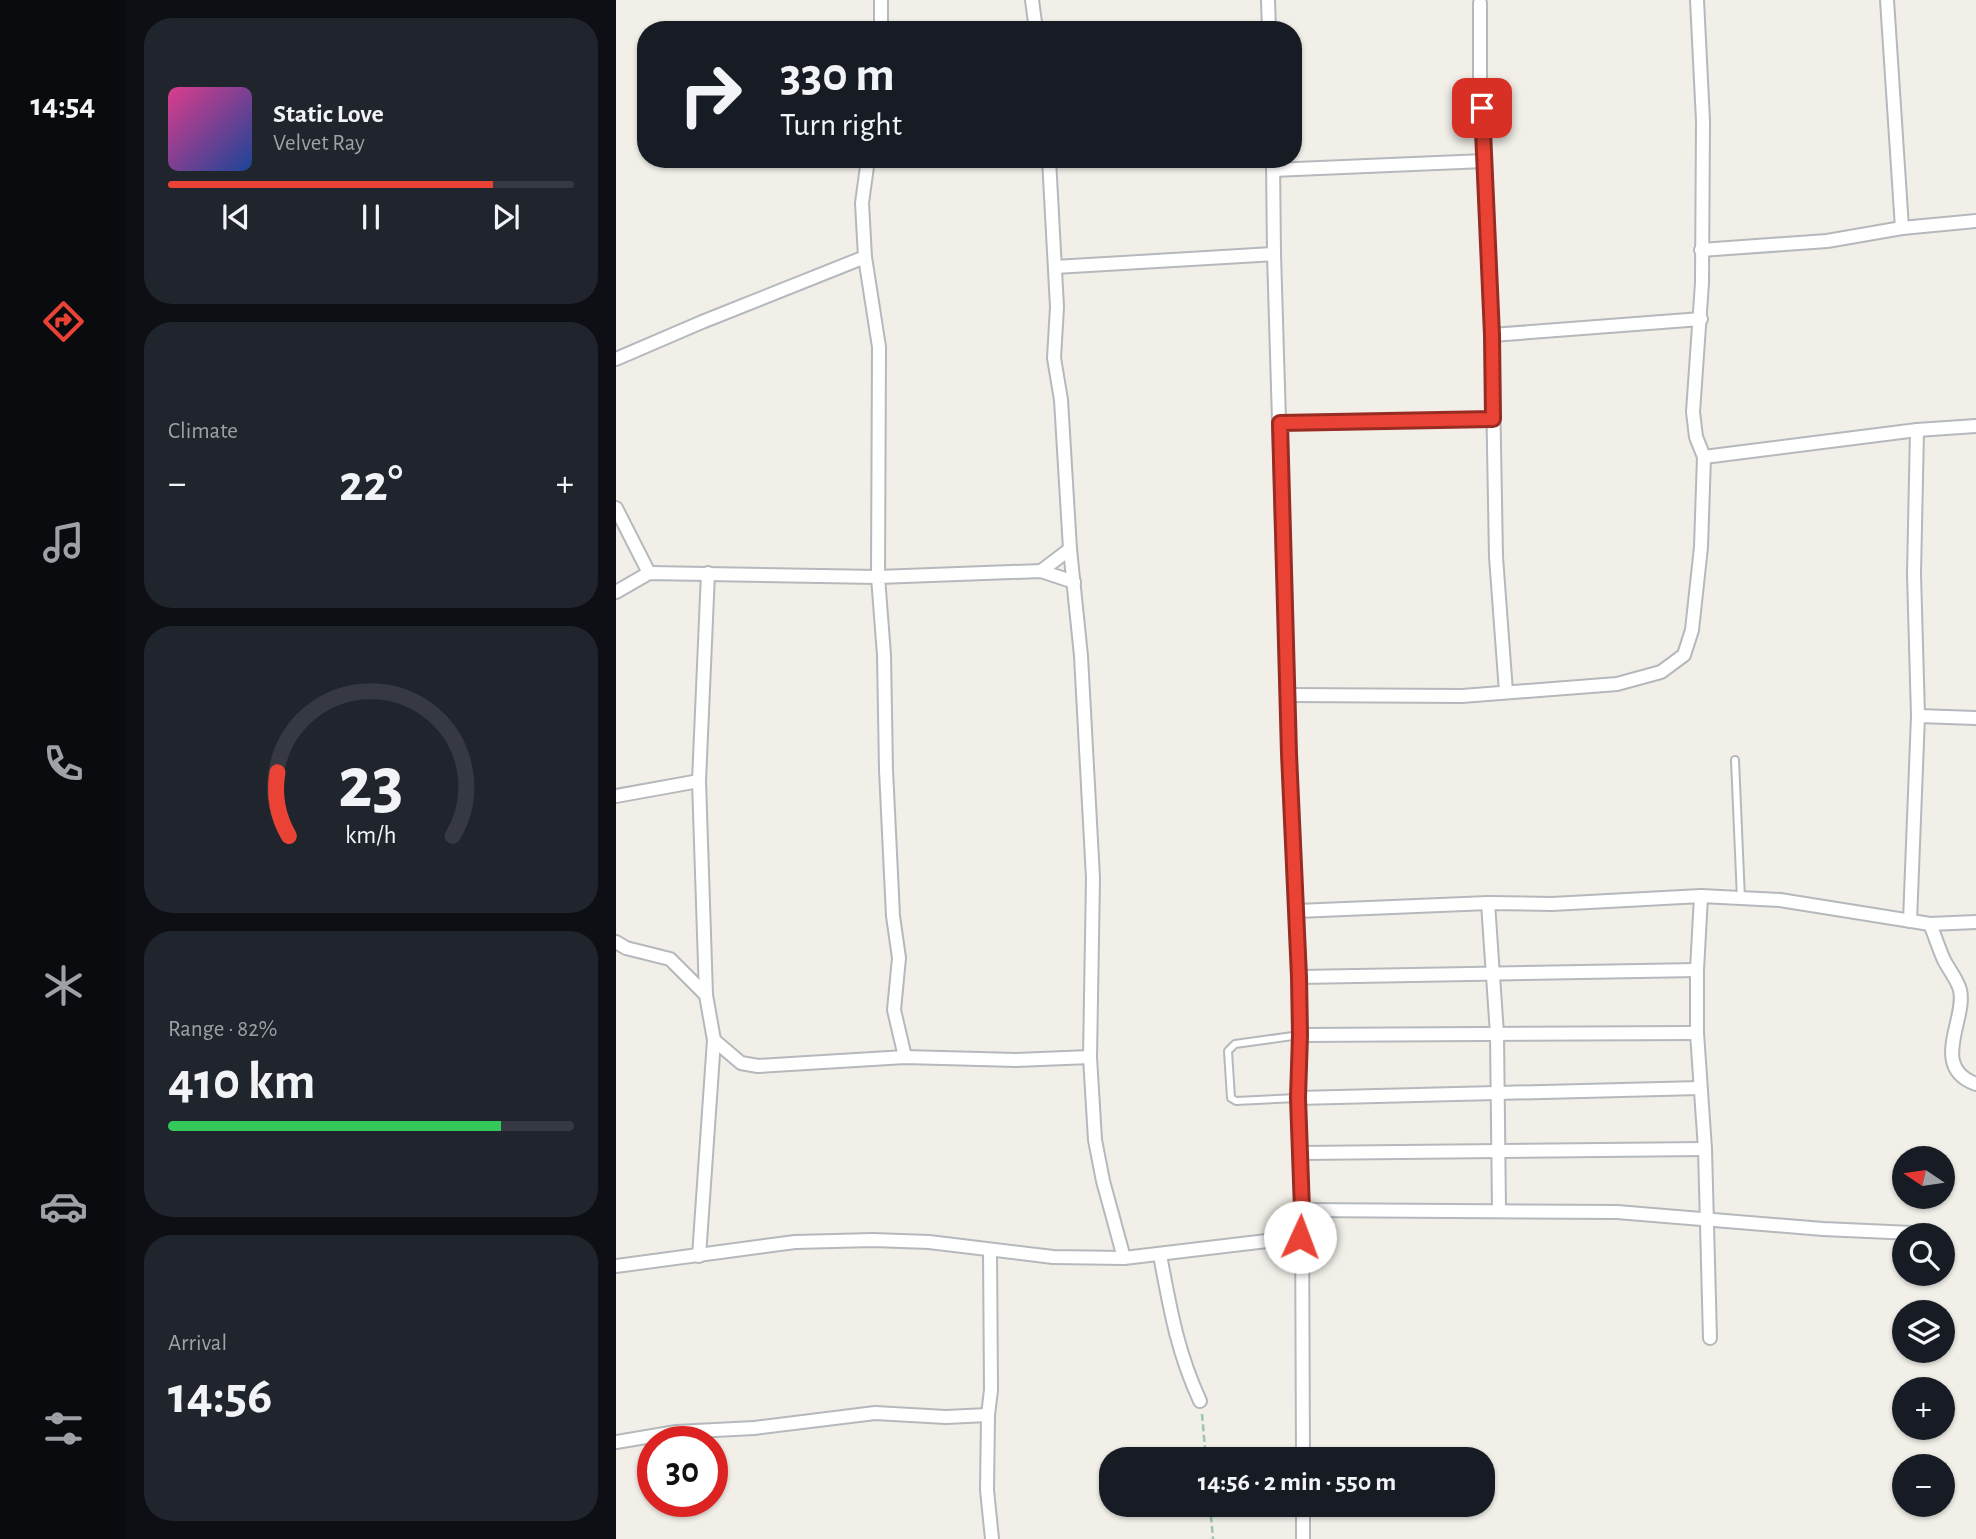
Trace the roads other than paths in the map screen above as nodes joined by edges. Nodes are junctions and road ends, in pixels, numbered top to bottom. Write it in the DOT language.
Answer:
graph roads {
  1 [pos="881,0"];
  2 [pos="1032,0"];
  3 [pos="1268,0"];
  4 [pos="1697,0"];
  5 [pos="1887,0"];
  6 [pos="1480,3"];
  7 [pos="881,21"];
  8 [pos="1035,21"];
  9 [pos="1269,21"];
  10 [pos="1484,161"];
  11 [pos="1302,164"];
  12 [pos="867,168"];
  13 [pos="1050,168"];
  14 [pos="1273,168"];
  15 [pos="1976,221"];
  16 [pos="1902,228"];
  17 [pos="1701,250"];
  18 [pos="1273,254"];
  19 [pos="864,257"];
  20 [pos="1055,267"];
  21 [pos="1701,319"];
  22 [pos="1492,335"];
  23 [pos="616,359"];
  24 [pos="1493,419"];
  25 [pos="1280,423"];
  26 [pos="1976,426"];
  27 [pos="1917,430"];
  28 [pos="1704,457"];
  29 [pos="616,508"];
  30 [pos="1070,549"];
  31 [pos="1041,571"];
  32 [pos="649,573"];
  33 [pos="708,573"];
  34 [pos="878,577"];
  35 [pos="1074,582"];
  36 [pos="616,592"];
  37 [pos="1506,692"];
  38 [pos="1289,695"];
  39 [pos="1918,716"];
  40 [pos="1976,718"];
  41 [pos="1735,760"];
  42 [pos="699,781"];
  43 [pos="616,796"];
  44 [pos="1701,896"];
  45 [pos="1741,899"];
  46 [pos="1488,903"];
  47 [pos="1297,911"];
  48 [pos="1910,921"];
  49 [pos="1976,922"];
  50 [pos="1930,924"];
  51 [pos="616,942"];
  52 [pos="1697,970"];
  53 [pos="1494,975"];
  54 [pos="1299,977"];
  55 [pos="706,995"];
  56 [pos="1697,1033"];
  57 [pos="1497,1034"];
  58 [pos="1300,1035"];
  59 [pos="714,1040"];
  60 [pos="905,1057"];
  61 [pos="1090,1057"];
  62 [pos="1976,1084"];
  63 [pos="1700,1088"];
  64 [pos="1498,1094"];
  65 [pos="1298,1098"];
  66 [pos="1705,1149"];
  67 [pos="1499,1152"];
  68 [pos="1300,1153"];
  69 [pos="1302,1210"];
  70 [pos="1499,1211"];
  71 [pos="1707,1219"];
  72 [pos="1892,1232"];
  73 [pos="1300,1237"];
  74 [pos="989,1250"];
  75 [pos="1160,1255"];
  76 [pos="699,1256"];
  77 [pos="1124,1258"];
  78 [pos="616,1266"];
  79 [pos="1710,1338"];
  80 [pos="1200,1401"];
  81 [pos="988,1415"];
  82 [pos="616,1442"];
  83 [pos="1303,1447"];
  84 [pos="1303,1517"];
  85 [pos="992,1539"];
  86 [pos="1303,1539"];
  1 -- 7 [label="street"];
  2 -- 8 [label="street"];
  3 -- 9 [label="street"];
  4 -- 17 [label="street"];
  5 -- 16 [label="street"];
  6 -- 10 [label="street"];
  10 -- 11 [label="street"];
  10 -- 22 [label="street"];
  12 -- 19 [label="street"];
  13 -- 20 [label="street"];
  14 -- 18 [label="street"];
  15 -- 16 [label="street"];
  16 -- 17 [label="street"];
  17 -- 21 [label="street"];
  18 -- 20 [label="street"];
  18 -- 25 [label="street"];
  19 -- 23 [label="street"];
  19 -- 34 [label="street"];
  20 -- 30 [label="street"];
  21 -- 22 [label="street"];
  21 -- 28 [label="street"];
  22 -- 24 [label="street"];
  24 -- 25 [label="street"];
  24 -- 37 [label="street"];
  25 -- 38 [label="street"];
  26 -- 27 [label="street"];
  27 -- 28 [label="street"];
  27 -- 39 [label="street"];
  28 -- 37 [label="street"];
  29 -- 32 [label="street"];
  30 -- 31 [label="street"];
  30 -- 35 [label="street"];
  31 -- 34 [label="street"];
  31 -- 35 [label="street"];
  32 -- 33 [label="street"];
  32 -- 36 [label="street"];
  33 -- 34 [label="street"];
  33 -- 42 [label="street"];
  34 -- 60 [label="street"];
  35 -- 61 [label="street"];
  37 -- 38 [label="street"];
  38 -- 47 [label="street"];
  39 -- 40 [label="street"];
  39 -- 48 [label="street"];
  41 -- 45 [label="lane"];
  42 -- 43 [label="street"];
  42 -- 55 [label="street"];
  44 -- 45 [label="street"];
  44 -- 46 [label="street"];
  44 -- 52 [label="street"];
  45 -- 48 [label="street"];
  46 -- 47 [label="street"];
  46 -- 53 [label="street"];
  47 -- 54 [label="street"];
  48 -- 50 [label="street"];
  49 -- 50 [label="street"];
  50 -- 62 [label="street"];
  51 -- 55 [label="street"];
  52 -- 53 [label="street"];
  52 -- 56 [label="street"];
  53 -- 54 [label="street"];
  53 -- 57 [label="street"];
  54 -- 58 [label="street"];
  55 -- 59 [label="street"];
  56 -- 57 [label="street"];
  56 -- 63 [label="street"];
  57 -- 58 [label="street"];
  57 -- 64 [label="street"];
  58 -- 65 [label="street"];
  58 -- 65 [label="lane"];
  59 -- 60 [label="street"];
  59 -- 76 [label="street"];
  60 -- 61 [label="street"];
  61 -- 77 [label="street"];
  63 -- 64 [label="street"];
  63 -- 66 [label="street"];
  64 -- 65 [label="street"];
  64 -- 67 [label="street"];
  65 -- 68 [label="street"];
  66 -- 67 [label="street"];
  66 -- 71 [label="street"];
  67 -- 68 [label="street"];
  67 -- 70 [label="street"];
  68 -- 69 [label="street"];
  69 -- 70 [label="street"];
  69 -- 73 [label="street"];
  70 -- 71 [label="street"];
  71 -- 72 [label="street"];
  71 -- 79 [label="street"];
  73 -- 75 [label="street"];
  73 -- 83 [label="street"];
  74 -- 76 [label="street"];
  74 -- 77 [label="street"];
  74 -- 81 [label="street"];
  75 -- 77 [label="street"];
  75 -- 80 [label="street"];
  76 -- 78 [label="street"];
  81 -- 82 [label="street"];
  81 -- 85 [label="street"];
  84 -- 86 [label="street"];
}
